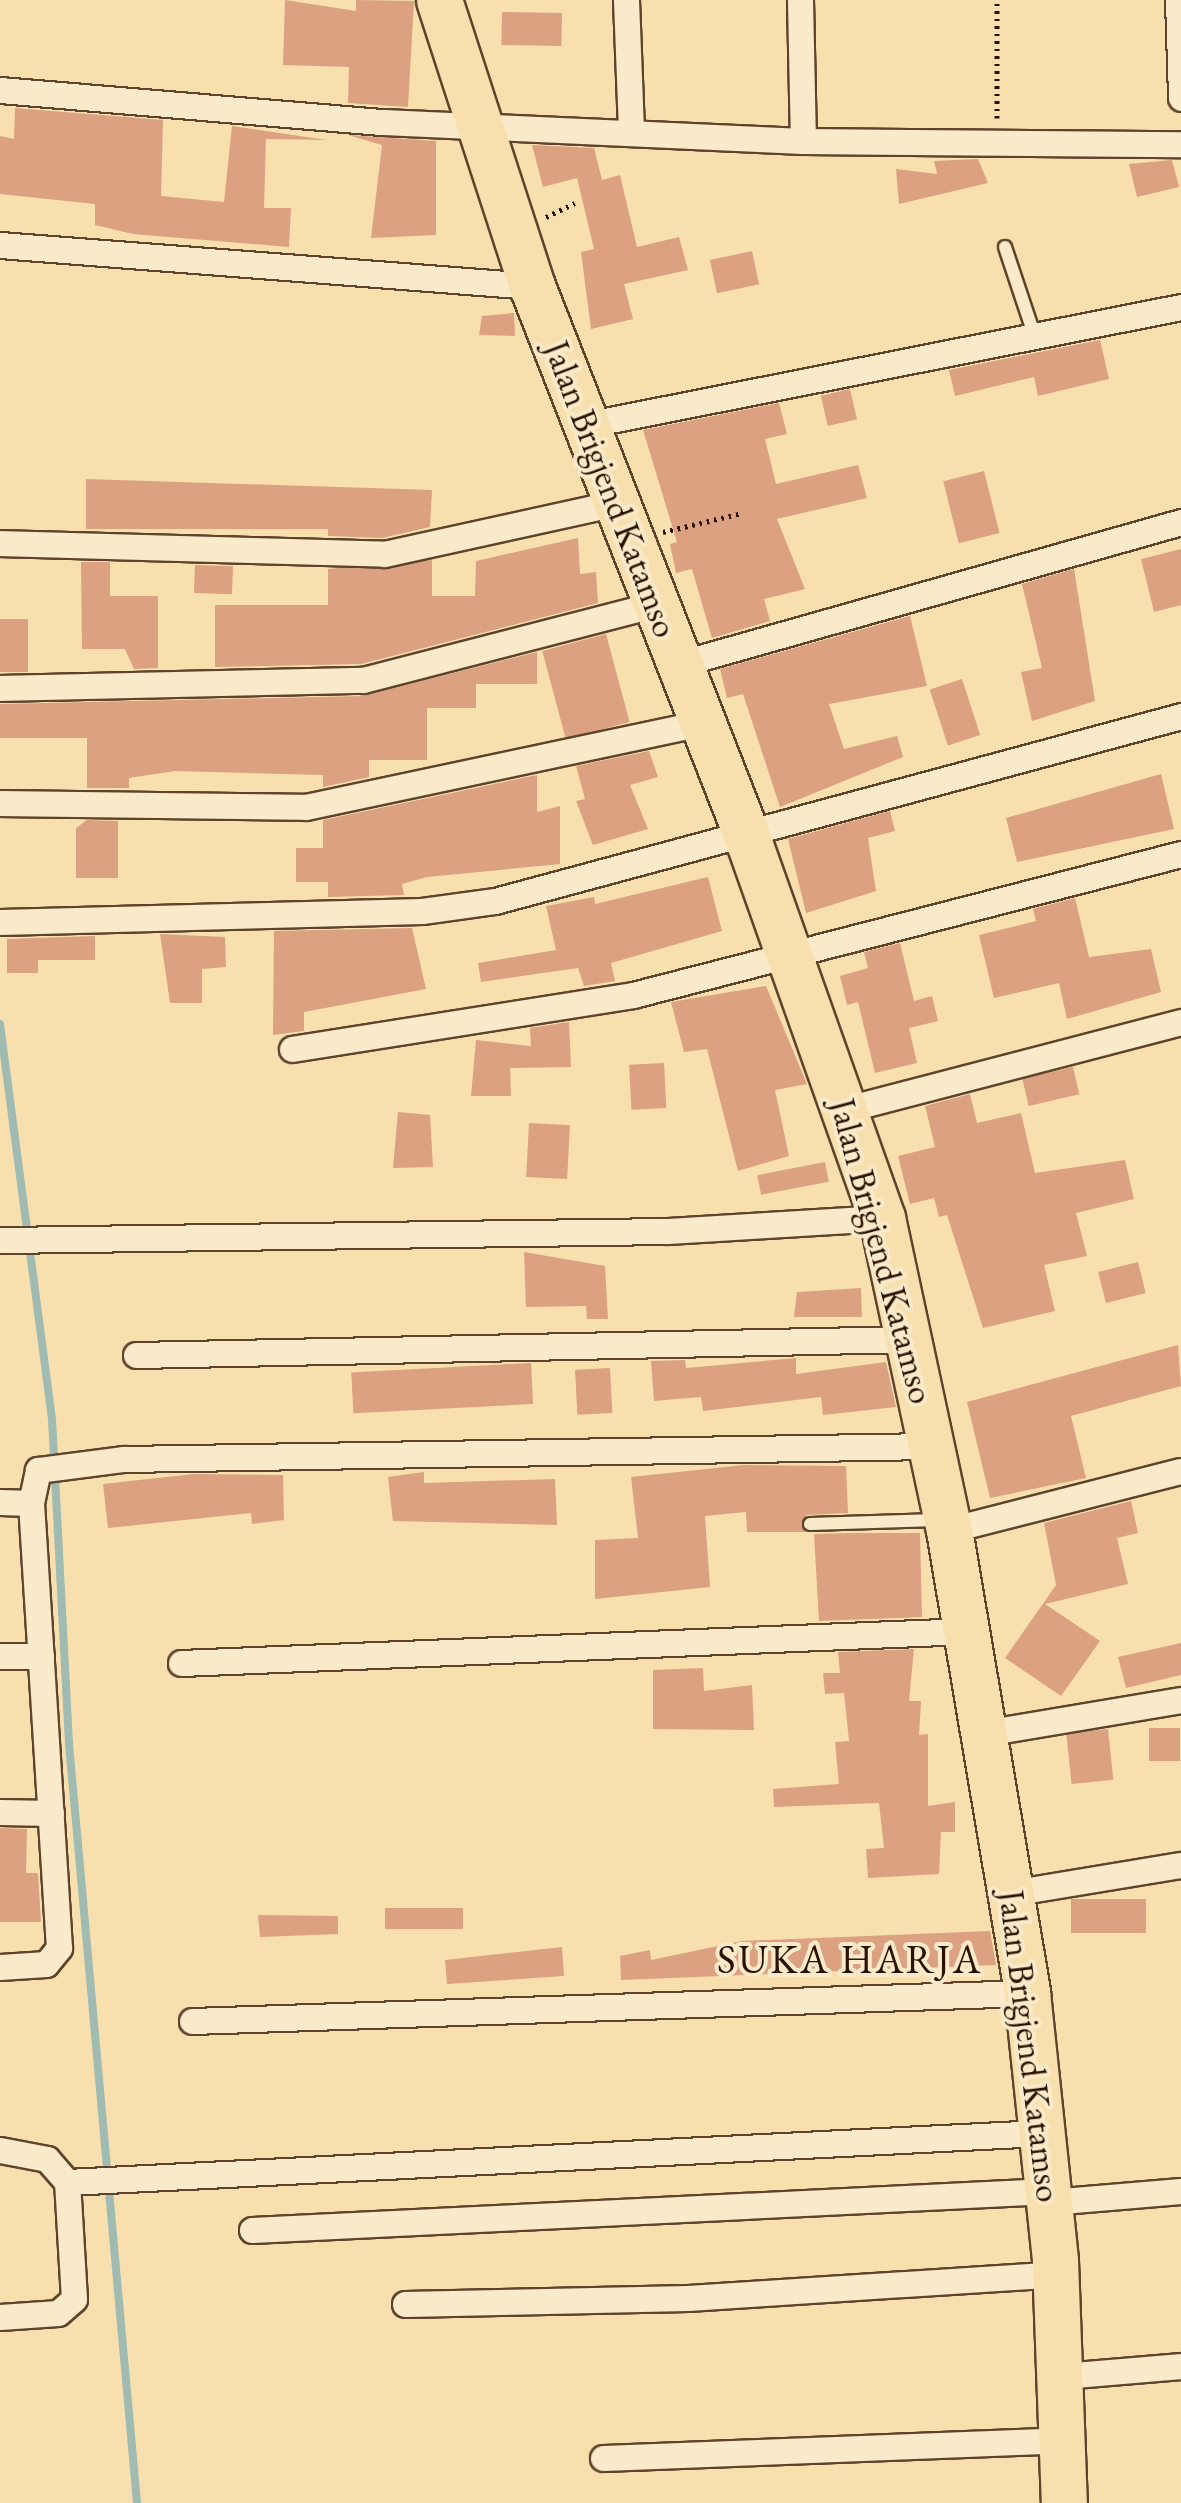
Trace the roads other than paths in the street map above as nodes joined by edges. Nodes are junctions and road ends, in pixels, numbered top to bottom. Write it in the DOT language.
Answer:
graph roads {
  1 [pos="439,0"];
  2 [pos="626,0"];
  3 [pos="800,0"];
  4 [pos="1178,0"];
  5 [pos="0,90"];
  6 [pos="1181,98"];
  7 [pos="478,124"];
  8 [pos="631,130"];
  9 [pos="803,141"];
  10 [pos="1181,144"];
  11 [pos="0,245"];
  12 [pos="1005,246"];
  13 [pos="532,286"];
  14 [pos="1181,307"];
  15 [pos="1034,334"];
  16 [pos="585,425"];
  17 [pos="615,503"];
  18 [pos="1181,522"];
  19 [pos="0,543"];
  20 [pos="654,604"];
  21 [pos="678,664"];
  22 [pos="0,688"];
  23 [pos="1181,716"];
  24 [pos="701,723"];
  25 [pos="0,802"];
  26 [pos="745,831"];
  27 [pos="1181,854"];
  28 [pos="0,922"];
  29 [pos="791,955"];
  30 [pos="1181,1022"];
  31 [pos="292,1049"];
  32 [pos="847,1109"];
  33 [pos="882,1218"];
  34 [pos="0,1240"];
  35 [pos="910,1339"];
  36 [pos="136,1355"];
  37 [pos="932,1446"];
  38 [pos="1181,1470"];
  39 [pos="0,1502"];
  40 [pos="31,1503"];
  41 [pos="810,1524"];
  42 [pos="948,1525"];
  43 [pos="966,1631"];
  44 [pos="0,1656"];
  45 [pos="40,1656"];
  46 [pos="181,1663"];
  47 [pos="1181,1700"];
  48 [pos="984,1732"];
  49 [pos="0,1812"];
  50 [pos="51,1813"];
  51 [pos="1181,1865"];
  52 [pos="1011,1893"];
  53 [pos="0,1968"];
  54 [pos="1027,1993"];
  55 [pos="192,2022"];
  56 [pos="1042,2133"];
  57 [pos="0,2150"];
  58 [pos="77,2181"];
  59 [pos="1181,2191"];
  60 [pos="1049,2196"];
  61 [pos="252,2230"];
  62 [pos="1056,2274"];
  63 [pos="405,2304"];
  64 [pos="0,2317"];
  65 [pos="1181,2366"];
  66 [pos="1063,2376"];
  67 [pos="1063,2440"];
  68 [pos="603,2458"];
  69 [pos="1064,2503"];
  1 -- 7 [label="highway, Jalan Brigjend Katamso"];
  2 -- 8 [label="street"];
  3 -- 9 [label="street"];
  4 -- 6 [label="street"];
  5 -- 7 [label="street"];
  7 -- 8 [label="street"];
  7 -- 13 [label="highway, Jalan Brigjend Katamso"];
  8 -- 9 [label="street"];
  9 -- 10 [label="street"];
  11 -- 13 [label="street"];
  12 -- 15 [label="lane"];
  13 -- 16 [label="highway, Jalan Brigjend Katamso"];
  14 -- 15 [label="street"];
  15 -- 16 [label="street"];
  16 -- 17 [label="highway, Jalan Brigjend Katamso"];
  17 -- 19 [label="street"];
  17 -- 20 [label="highway, Jalan Brigjend Katamso"];
  18 -- 21 [label="street"];
  20 -- 21 [label="highway, Jalan Brigjend Katamso"];
  20 -- 22 [label="street"];
  21 -- 24 [label="highway, Jalan Brigjend Katamso"];
  23 -- 26 [label="street"];
  24 -- 25 [label="street"];
  24 -- 26 [label="highway, Jalan Brigjend Katamso"];
  26 -- 28 [label="street"];
  26 -- 29 [label="highway, Jalan Brigjend Katamso"];
  27 -- 29 [label="street"];
  29 -- 31 [label="street"];
  29 -- 32 [label="highway, Jalan Brigjend Katamso"];
  30 -- 32 [label="street"];
  32 -- 33 [label="highway, Jalan Brigjend Katamso"];
  33 -- 34 [label="street"];
  33 -- 35 [label="highway, Jalan Brigjend Katamso"];
  35 -- 36 [label="street"];
  35 -- 37 [label="highway, Jalan Brigjend Katamso"];
  37 -- 40 [label="street"];
  37 -- 42 [label="highway, Jalan Brigjend Katamso"];
  38 -- 42 [label="street"];
  39 -- 40 [label="street"];
  40 -- 45 [label="street"];
  41 -- 42 [label="lane"];
  42 -- 43 [label="highway, Jalan Brigjend Katamso"];
  43 -- 46 [label="street"];
  43 -- 48 [label="highway, Jalan Brigjend Katamso"];
  44 -- 45 [label="street"];
  45 -- 50 [label="street"];
  47 -- 48 [label="street"];
  48 -- 52 [label="highway, Jalan Brigjend Katamso"];
  49 -- 50 [label="street"];
  50 -- 53 [label="street"];
  51 -- 52 [label="street"];
  52 -- 54 [label="highway, Jalan Brigjend Katamso"];
  54 -- 55 [label="street"];
  54 -- 56 [label="highway, Jalan Brigjend Katamso"];
  56 -- 58 [label="street"];
  56 -- 60 [label="highway, Jalan Brigjend Katamso"];
  57 -- 58 [label="street"];
  58 -- 64 [label="street"];
  59 -- 60 [label="street"];
  60 -- 61 [label="street"];
  60 -- 62 [label="highway, Jalan Brigjend Katamso"];
  62 -- 63 [label="street"];
  62 -- 66 [label="highway, Jalan Brigjend Katamso"];
  65 -- 66 [label="street"];
  66 -- 67 [label="highway, Jalan Brigjend Katamso"];
  67 -- 68 [label="street"];
  67 -- 69 [label="highway, Jalan Brigjend Katamso"];
}
